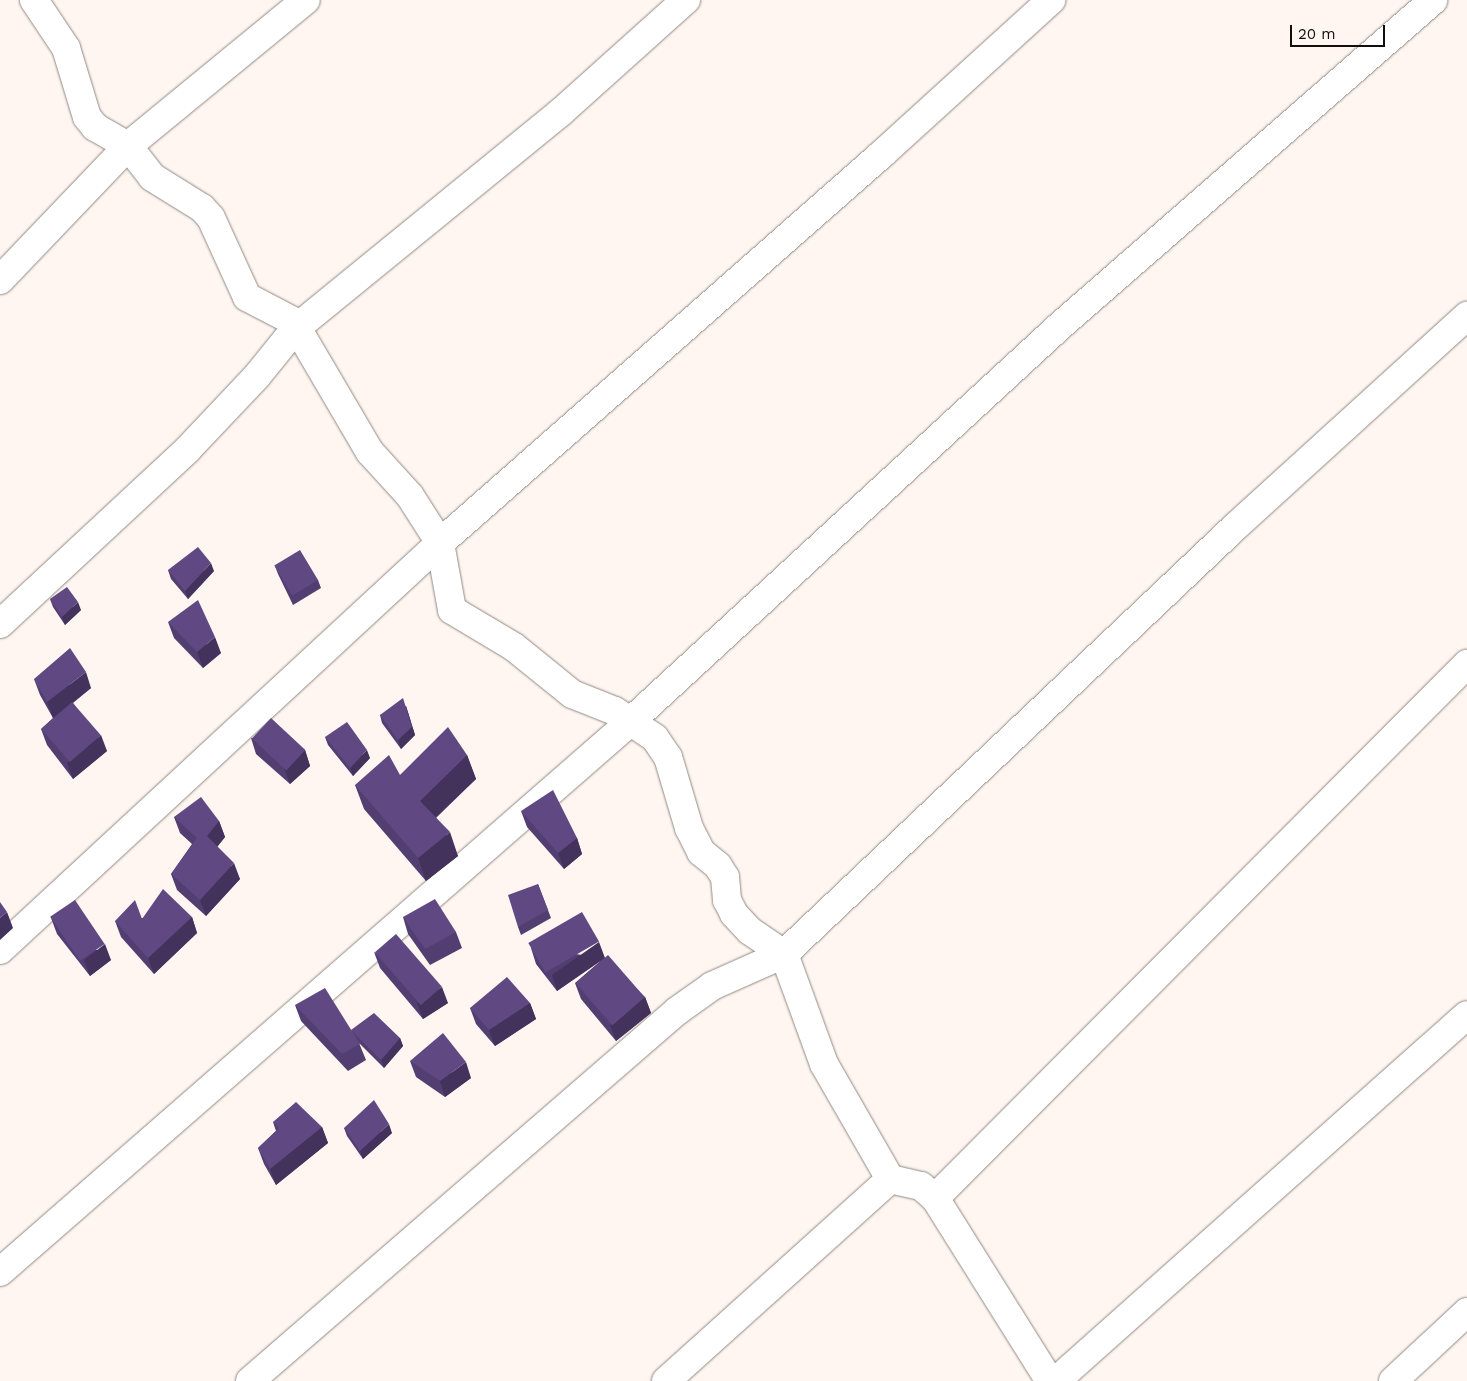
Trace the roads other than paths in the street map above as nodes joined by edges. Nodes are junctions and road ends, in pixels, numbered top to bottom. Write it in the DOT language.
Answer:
graph roads {
  1 [pos="34,0"];
  2 [pos="306,0"];
  3 [pos="686,0"];
  4 [pos="1051,0"];
  5 [pos="1433,0"];
  6 [pos="128,146"];
  7 [pos="0,280"];
  8 [pos="1467,316"];
  9 [pos="295,329"];
  10 [pos="440,543"];
  11 [pos="0,624"];
  12 [pos="1467,664"];
  13 [pos="630,722"];
  14 [pos="0,950"];
  15 [pos="784,954"];
  16 [pos="1467,1015"];
  17 [pos="890,1179"];
  18 [pos="935,1198"];
  19 [pos="0,1272"];
  20 [pos="1467,1312"];
  21 [pos="250,1381"];
  22 [pos="666,1381"];
  23 [pos="1050,1381"];
  24 [pos="1056,1381"];
  25 [pos="1393,1381"];
  1 -- 6 [label="street"];
  2 -- 6 [label="street"];
  3 -- 9 [label="street"];
  4 -- 10 [label="street"];
  5 -- 13 [label="street"];
  6 -- 7 [label="street"];
  6 -- 9 [label="street"];
  8 -- 15 [label="street"];
  9 -- 10 [label="street"];
  9 -- 11 [label="street"];
  10 -- 13 [label="street"];
  10 -- 14 [label="street"];
  12 -- 18 [label="street"];
  13 -- 15 [label="street"];
  13 -- 19 [label="street"];
  15 -- 17 [label="street"];
  15 -- 21 [label="street"];
  16 -- 24 [label="street"];
  17 -- 18 [label="street"];
  17 -- 22 [label="street"];
  18 -- 23 [label="street"];
  20 -- 25 [label="street"];
}
